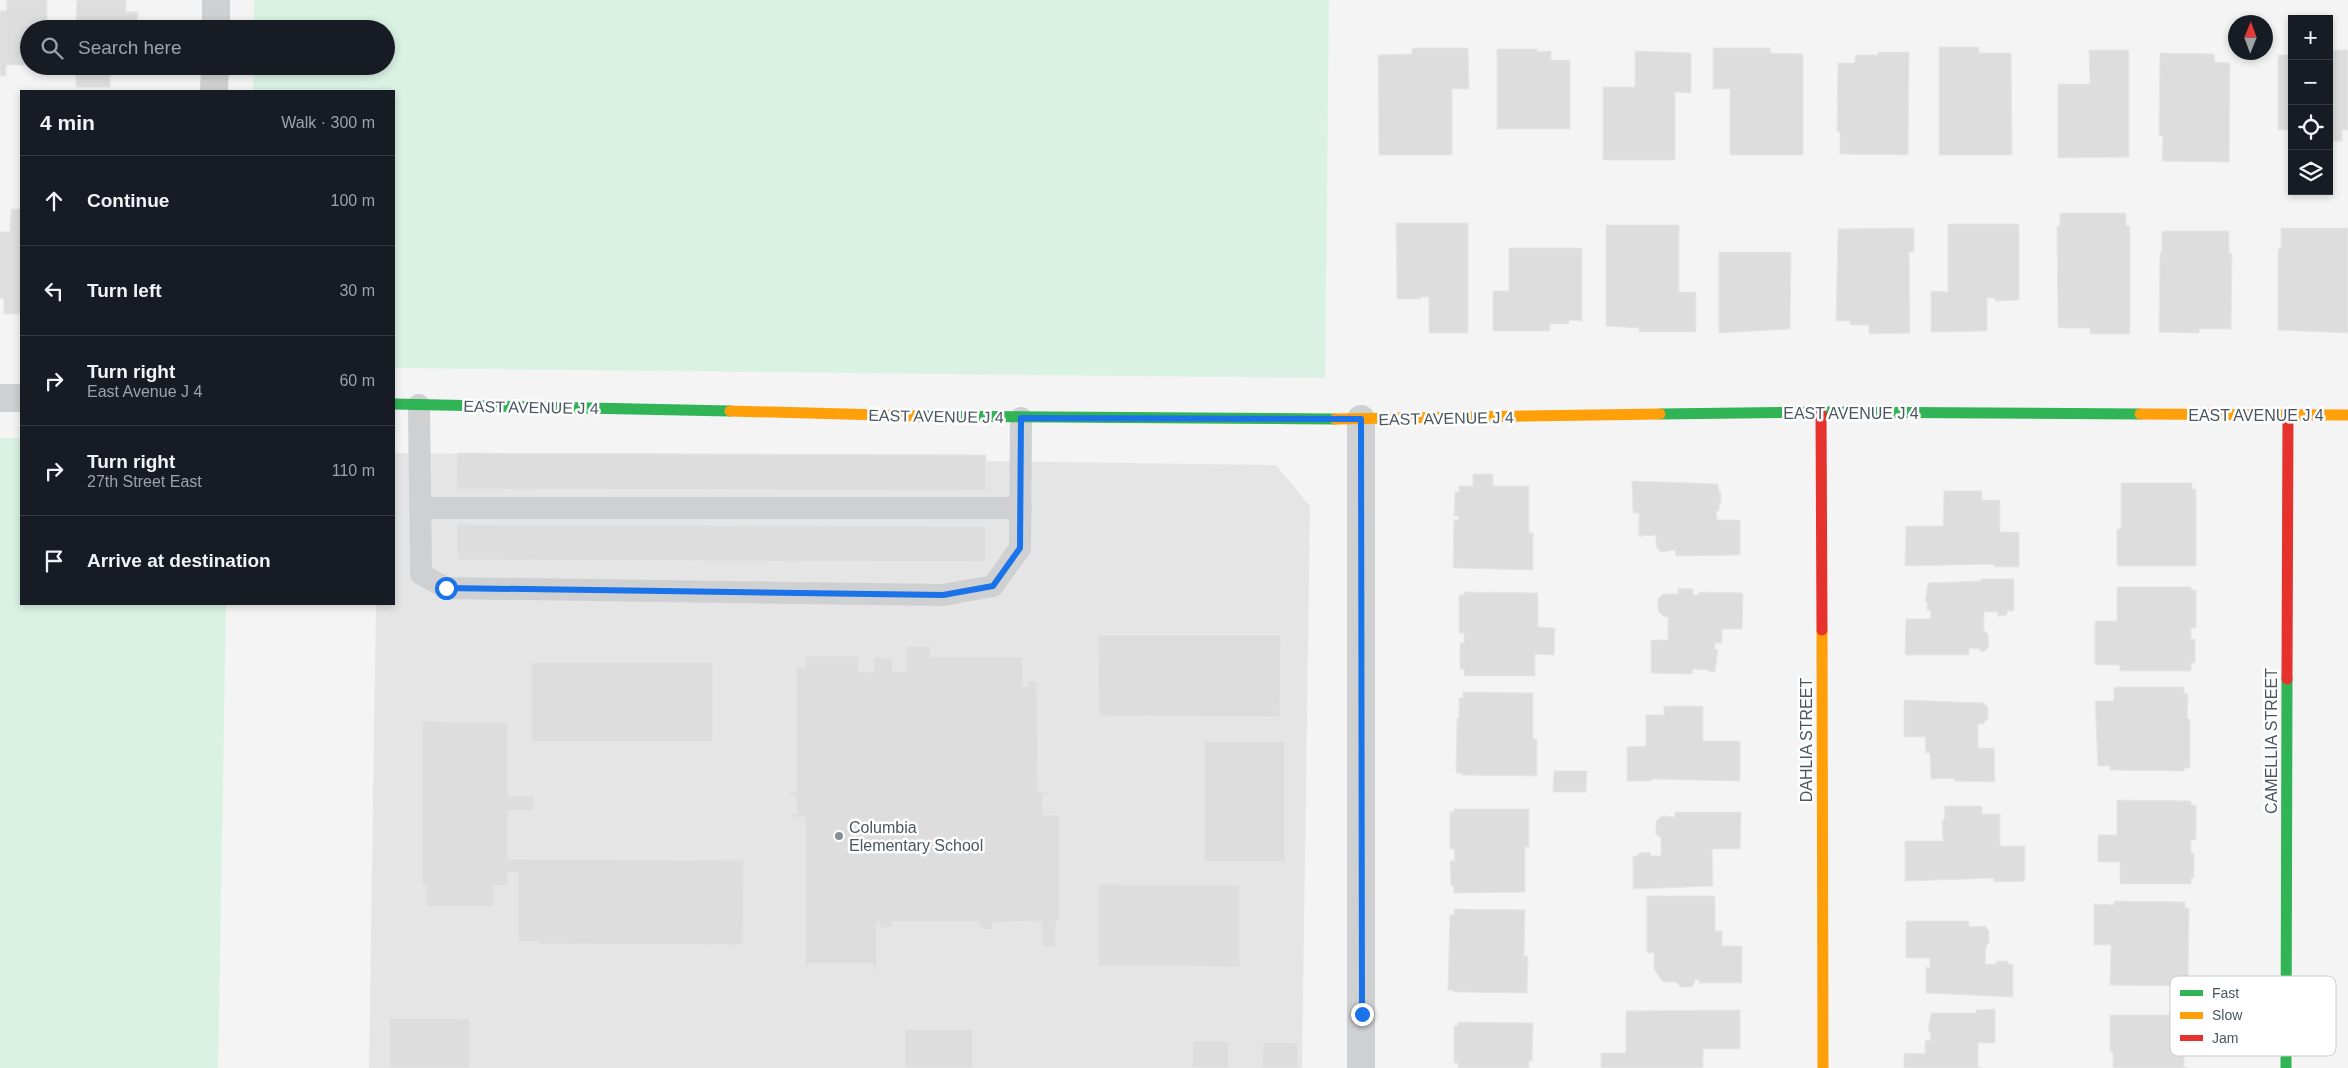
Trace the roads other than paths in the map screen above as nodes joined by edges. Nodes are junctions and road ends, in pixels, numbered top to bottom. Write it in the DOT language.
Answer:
graph roads {
  1 [pos="216,0"];
  2 [pos="216,20"];
  3 [pos="215,75"];
  4 [pos="214,90"];
  5 [pos="0,398"];
  6 [pos="20,398"];
  7 [pos="395,404"];
  8 [pos="418,404"];
  9 [pos="1822,412"];
  10 [pos="2288,415"];
  11 [pos="2348,415"];
  12 [pos="1021,418"];
  13 [pos="1361,419"];
  14 [pos="420,508"];
  15 [pos="1021,508"];
  16 [pos="2286,976"];
  17 [pos="1361,1068"];
  18 [pos="1823,1068"];
  1 -- 2 [label="street"];
  3 -- 4 [label="street"];
  5 -- 6 [label="street"];
  7 -- 8 [label="street, EAST AVENUE J 4"];
  8 -- 12 [label="street, EAST AVENUE J 4"];
  8 -- 14 [label="lane"];
  9 -- 10 [label="street, EAST AVENUE J 4"];
  9 -- 13 [label="street, EAST AVENUE J 4"];
  9 -- 18 [label="street, DAHLIA STREET"];
  10 -- 11 [label="street, EAST AVENUE J 4"];
  10 -- 16 [label="street, CAMELLIA STREET"];
  12 -- 13 [label="street, EAST AVENUE J 4"];
  12 -- 15 [label="lane"];
  13 -- 17 [label="street"];
  14 -- 15 [label="lane"];
  14 -- 15 [label="lane"];
}
